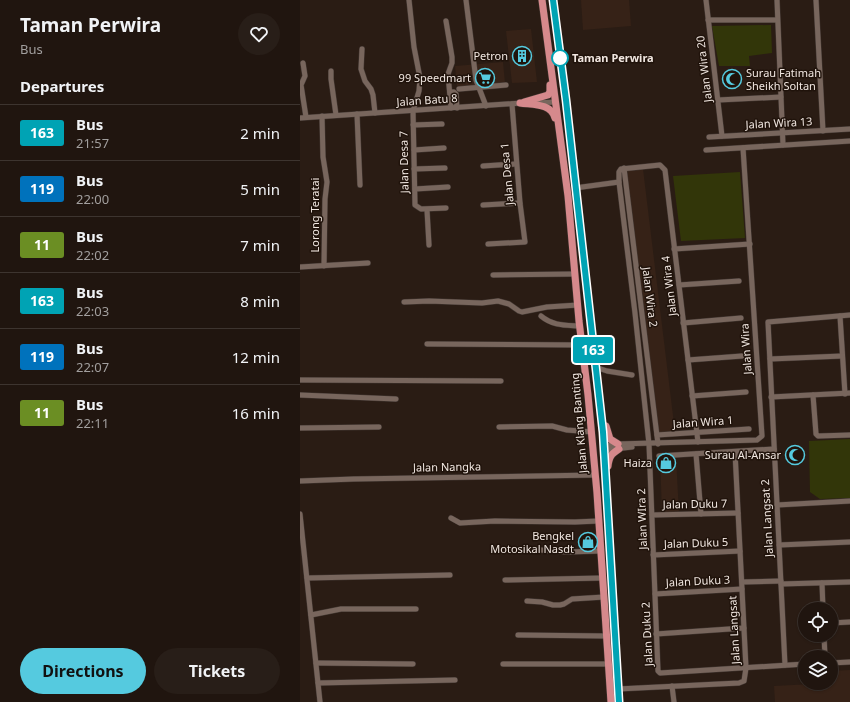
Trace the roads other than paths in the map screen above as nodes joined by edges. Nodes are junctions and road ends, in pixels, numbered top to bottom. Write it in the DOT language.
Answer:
graph roads {
  1 [pos="409,0"];
  2 [pos="466,0"];
  3 [pos="542,0"];
  4 [pos="553,0"];
  5 [pos="706,0"];
  6 [pos="777,0"];
  7 [pos="816,0"];
  8 [pos="708,20"];
  9 [pos="777,20"];
  10 [pos="446,21"];
  11 [pos="548,42"];
  12 [pos="362,49"];
  13 [pos="303,63"];
  14 [pos="331,71"];
  15 [pos="562,74"];
  16 [pos="506,85"];
  17 [pos="480,87"];
  18 [pos="459,88"];
  19 [pos="450,92"];
  20 [pos="781,97"];
  21 [pos="718,100"];
  22 [pos="555,102"];
  23 [pos="520,103"];
  24 [pos="512,104"];
  25 [pos="486,106"];
  26 [pos="451,108"];
  27 [pos="457,108"];
  28 [pos="413,111"];
  29 [pos="375,113"];
  30 [pos="357,114"];
  31 [pos="336,115"];
  32 [pos="322,116"];
  33 [pos="303,117"];
  34 [pos="442,124"];
  35 [pos="413,125"];
  36 [pos="850,129"];
  37 [pos="823,131"];
  38 [pos="782,132"];
  39 [pos="722,136"];
  40 [pos="709,137"];
  41 [pos="850,141"];
  42 [pos="783,145"];
  43 [pos="444,148"];
  44 [pos="743,148"];
  45 [pos="414,150"];
  46 [pos="706,150"];
  47 [pos="573,162"];
  48 [pos="516,164"];
  49 [pos="483,166"];
  50 [pos="564,167"];
  51 [pos="446,168"];
  52 [pos="624,168"];
  53 [pos="414,170"];
  54 [pos="620,182"];
  55 [pos="360,185"];
  56 [pos="448,187"];
  57 [pos="575,188"];
  58 [pos="415,189"];
  59 [pos="520,203"];
  60 [pos="483,205"];
  61 [pos="446,208"];
  62 [pos="427,210"];
  63 [pos="488,244"];
  64 [pos="750,244"];
  65 [pos="429,245"];
  66 [pos="674,248"];
  67 [pos="368,263"];
  68 [pos="324,266"];
  69 [pos="300,267"];
  70 [pos="575,274"];
  71 [pos="493,275"];
  72 [pos="739,281"];
  73 [pos="679,285"];
  74 [pos="404,302"];
  75 [pos="578,305"];
  76 [pos="850,315"];
  77 [pos="541,316"];
  78 [pos="840,316"];
  79 [pos="741,318"];
  80 [pos="683,323"];
  81 [pos="580,326"];
  82 [pos="427,344"];
  83 [pos="583,345"];
  84 [pos="742,356"];
  85 [pos="842,356"];
  86 [pos="770,359"];
  87 [pos="688,360"];
  88 [pos="595,367"];
  89 [pos="632,376"];
  90 [pos="597,379"];
  91 [pos="300,380"];
  92 [pos="501,382"];
  93 [pos="588,389"];
  94 [pos="746,392"];
  95 [pos="847,394"];
  96 [pos="300,395"];
  97 [pos="814,395"];
  98 [pos="692,396"];
  99 [pos="771,397"];
  100 [pos="396,399"];
  101 [pos="379,427"];
  102 [pos="499,427"];
  103 [pos="300,428"];
  104 [pos="749,429"];
  105 [pos="592,432"];
  106 [pos="697,432"];
  107 [pos="657,435"];
  108 [pos="850,435"];
  109 [pos="757,440"];
  110 [pos="698,442"];
  111 [pos="649,444"];
  112 [pos="658,444"];
  113 [pos="604,447"];
  114 [pos="619,447"];
  115 [pos="774,449"];
  116 [pos="757,450"];
  117 [pos="735,452"];
  118 [pos="696,454"];
  119 [pos="659,456"];
  120 [pos="595,475"];
  121 [pos="300,481"];
  122 [pos="597,493"];
  123 [pos="850,501"];
  124 [pos="608,505"];
  125 [pos="777,505"];
  126 [pos="738,513"];
  127 [pos="300,514"];
  128 [pos="701,514"];
  129 [pos="652,515"];
  130 [pos="451,518"];
  131 [pos="598,521"];
  132 [pos="850,542"];
  133 [pos="779,545"];
  134 [pos="540,550"];
  135 [pos="600,551"];
  136 [pos="740,551"];
  137 [pos="653,555"];
  138 [pos="450,575"];
  139 [pos="307,578"];
  140 [pos="602,578"];
  141 [pos="505,580"];
  142 [pos="742,582"];
  143 [pos="850,582"];
  144 [pos="781,583"];
  145 [pos="822,584"];
  146 [pos="742,589"];
  147 [pos="655,594"];
  148 [pos="604,597"];
  149 [pos="527,601"];
  150 [pos="823,602"];
  151 [pos="416,608"];
  152 [pos="311,615"];
  153 [pos="850,622"];
  154 [pos="838,623"];
  155 [pos="744,628"];
  156 [pos="656,634"];
  157 [pos="518,635"];
  158 [pos="606,636"];
  159 [pos="850,662"];
  160 [pos="316,663"];
  161 [pos="838,663"];
  162 [pos="413,664"];
  163 [pos="503,664"];
  164 [pos="608,664"];
  165 [pos="798,664"];
  166 [pos="785,665"];
  167 [pos="746,668"];
  168 [pos="455,680"];
  169 [pos="318,683"];
  170 [pos="672,686"];
  171 [pos="618,689"];
  172 [pos="320,702"];
  173 [pos="611,702"];
  174 [pos="619,702"];
  175 [pos="674,702"];
  1 -- 28 [label="street, Jalan Desa 7"];
  2 -- 17 [label="street"];
  3 -- 11 [label="highway, Jalan Klang Banting"];
  4 -- 15 [label="highway, Jalan Klang Banting"];
  5 -- 8 [label="street, Jalan Wira 20"];
  6 -- 9 [label="street"];
  7 -- 37 [label="street"];
  8 -- 9 [label="street"];
  8 -- 21 [label="street, Jalan Wira 20"];
  9 -- 20 [label="street"];
  10 -- 19 [label="street"];
  11 -- 22 [label="highway, Jalan Klang Banting"];
  11 -- 23 [label="highway"];
  12 -- 29 [label="street"];
  13 -- 33 [label="street"];
  14 -- 31 [label="street"];
  15 -- 22 [label="highway"];
  15 -- 47 [label="highway, Jalan Klang Banting"];
  16 -- 17 [label="street"];
  17 -- 18 [label="street"];
  17 -- 25 [label="street"];
  19 -- 26 [label="street"];
  19 -- 27 [label="street"];
  20 -- 21 [label="street"];
  20 -- 38 [label="street"];
  21 -- 39 [label="street, Jalan Wira 20"];
  22 -- 23 [label="street, Jalan Batu 8"];
  22 -- 47 [label="highway"];
  22 -- 50 [label="highway, Jalan Klang Banting"];
  23 -- 24 [label="street, Jalan Batu 8"];
  23 -- 50 [label="highway"];
  24 -- 25 [label="street, Jalan Batu 8"];
  24 -- 48 [label="street, Jalan Desa 1"];
  25 -- 27 [label="street, Jalan Batu 8"];
  26 -- 27 [label="street, Jalan Batu 8"];
  26 -- 28 [label="street, Jalan Batu 8"];
  28 -- 29 [label="street, Jalan Batu 8"];
  28 -- 35 [label="street, Jalan Desa 7"];
  29 -- 30 [label="street, Jalan Batu 8"];
  30 -- 31 [label="street, Jalan Batu 8"];
  30 -- 55 [label="street"];
  31 -- 32 [label="street, Jalan Batu 8"];
  32 -- 33 [label="street, Jalan Batu 8"];
  32 -- 68 [label="street, Lorong Teratai"];
  34 -- 35 [label="street"];
  35 -- 45 [label="street, Jalan Desa 7"];
  36 -- 37 [label="street, Jalan Wira 13"];
  37 -- 38 [label="street, Jalan Wira 13"];
  38 -- 39 [label="street, Jalan Wira 13"];
  38 -- 42 [label="street"];
  39 -- 40 [label="street, Jalan Wira 13"];
  41 -- 42 [label="street"];
  42 -- 44 [label="street"];
  43 -- 45 [label="street"];
  44 -- 46 [label="street"];
  44 -- 64 [label="street, Jalan Wira"];
  45 -- 53 [label="street, Jalan Desa 7"];
  47 -- 57 [label="highway, Jalan Klang Banting"];
  48 -- 49 [label="street"];
  48 -- 59 [label="street, Jalan Desa 1"];
  50 -- 70 [label="highway, Jalan Klang Banting"];
  51 -- 53 [label="street"];
  52 -- 54 [label="street"];
  52 -- 66 [label="street, Jalan Wira 4"];
  52 -- 107 [label="street, Jalan Wira 2"];
  53 -- 58 [label="street, Jalan Desa 7"];
  54 -- 57 [label="street"];
  54 -- 111 [label="street"];
  56 -- 58 [label="street"];
  57 -- 88 [label="highway, Jalan Klang Banting"];
  58 -- 62 [label="street, Jalan Desa 7"];
  59 -- 60 [label="street"];
  59 -- 63 [label="street, Jalan Desa 1"];
  61 -- 62 [label="street"];
  62 -- 65 [label="street"];
  64 -- 66 [label="street"];
  64 -- 109 [label="street, Jalan Wira"];
  66 -- 73 [label="street, Jalan Wira 4"];
  67 -- 68 [label="street"];
  68 -- 69 [label="street"];
  70 -- 71 [label="street"];
  70 -- 75 [label="highway, Jalan Klang Banting"];
  72 -- 73 [label="street"];
  73 -- 80 [label="street, Jalan Wira 4"];
  74 -- 75 [label="street"];
  75 -- 81 [label="highway, Jalan Klang Banting"];
  76 -- 78 [label="street"];
  77 -- 81 [label="street"];
  78 -- 85 [label="street"];
  78 -- 86 [label="street, Jalan Langsat 2"];
  79 -- 80 [label="street"];
  80 -- 87 [label="street, Jalan Wira 4"];
  81 -- 83 [label="highway, Jalan Klang Banting"];
  82 -- 83 [label="street"];
  83 -- 93 [label="highway, Jalan Klang Banting"];
  84 -- 87 [label="street"];
  85 -- 86 [label="street"];
  85 -- 95 [label="street"];
  86 -- 99 [label="street, Jalan Langsat 2"];
  87 -- 98 [label="street, Jalan Wira 4"];
  88 -- 89 [label="street"];
  88 -- 90 [label="highway, Jalan Klang Banting"];
  90 -- 113 [label="highway, Jalan Klang Banting"];
  90 -- 114 [label="highway"];
  91 -- 92 [label="street"];
  93 -- 105 [label="highway, Jalan Klang Banting"];
  93 -- 113 [label="highway"];
  94 -- 98 [label="street"];
  95 -- 97 [label="street"];
  96 -- 100 [label="street"];
  97 -- 99 [label="street"];
  97 -- 108 [label="street"];
  98 -- 106 [label="street, Jalan Wira 4"];
  99 -- 115 [label="street, Jalan Langsat 2"];
  101 -- 103 [label="street"];
  102 -- 105 [label="street"];
  104 -- 106 [label="street, Jalan Wira 1"];
  105 -- 120 [label="highway, Jalan Klang Banting"];
  106 -- 107 [label="street, Jalan Wira 1"];
  106 -- 110 [label="street, Jalan Wira 4"];
  107 -- 112 [label="street, Jalan Wira 2"];
  109 -- 110 [label="street"];
  109 -- 116 [label="street"];
  110 -- 112 [label="street"];
  111 -- 112 [label="street"];
  111 -- 114 [label="street"];
  111 -- 129 [label="street, Jalan WIra 2"];
  113 -- 114 [label="street"];
  113 -- 122 [label="highway"];
  113 -- 124 [label="highway, Jalan Klang Banting"];
  114 -- 124 [label="highway"];
  115 -- 116 [label="street"];
  115 -- 125 [label="street, Jalan Langsat 2"];
  116 -- 117 [label="street"];
  117 -- 118 [label="street"];
  117 -- 126 [label="street, Jalan Langsat"];
  118 -- 119 [label="street"];
  118 -- 128 [label="street"];
  120 -- 121 [label="street, Jalan Nangka"];
  120 -- 122 [label="highway, Jalan Klang Banting"];
  122 -- 131 [label="highway, Jalan Klang Banting"];
  123 -- 125 [label="street"];
  124 -- 171 [label="highway, Jalan Klang Banting"];
  125 -- 133 [label="street, Jalan Langsat 2"];
  126 -- 128 [label="street, Jalan Duku 7"];
  126 -- 136 [label="street, Jalan Langsat"];
  127 -- 139 [label="street"];
  128 -- 129 [label="street, Jalan Duku 7"];
  129 -- 137 [label="street, Jalan WIra 2"];
  130 -- 131 [label="street"];
  131 -- 135 [label="highway, Jalan Klang Banting"];
  132 -- 133 [label="street"];
  133 -- 144 [label="street, Jalan Langsat 2"];
  134 -- 135 [label="street"];
  135 -- 140 [label="highway, Jalan Klang Banting"];
  136 -- 137 [label="street, Jalan Duku 5"];
  136 -- 142 [label="street, Jalan Langsat"];
  137 -- 147 [label="street, Jalan WIra 2"];
  138 -- 139 [label="street"];
  139 -- 152 [label="street"];
  140 -- 141 [label="street"];
  140 -- 148 [label="highway, Jalan Klang Banting"];
  142 -- 144 [label="street"];
  142 -- 146 [label="street, Jalan Langsat"];
  143 -- 145 [label="street"];
  144 -- 145 [label="street"];
  144 -- 166 [label="street, Jalan Langsat 2"];
  145 -- 150 [label="street"];
  146 -- 147 [label="street, Jalan Duku 3"];
  146 -- 155 [label="street, Jalan Langsat"];
  147 -- 156 [label="street, Jalan Duku 2"];
  148 -- 149 [label="street"];
  148 -- 158 [label="highway, Jalan Klang Banting"];
  151 -- 152 [label="street"];
  152 -- 160 [label="street"];
  153 -- 154 [label="street"];
  155 -- 156 [label="street"];
  155 -- 167 [label="street, Jalan Langsat"];
  156 -- 167 [label="street, Jalan Duku 2"];
  157 -- 158 [label="street"];
  158 -- 164 [label="highway, Jalan Klang Banting"];
  159 -- 161 [label="street"];
  160 -- 162 [label="street"];
  160 -- 169 [label="street"];
  163 -- 164 [label="street"];
  164 -- 173 [label="highway, Jalan Klang Banting"];
  165 -- 166 [label="street"];
  166 -- 167 [label="street"];
  167 -- 170 [label="street, Jalan Langsat"];
  168 -- 169 [label="street"];
  169 -- 172 [label="street"];
  170 -- 171 [label="street, Jalan Langsat"];
  170 -- 175 [label="street"];
  171 -- 174 [label="highway, Jalan Klang Banting"];
}
